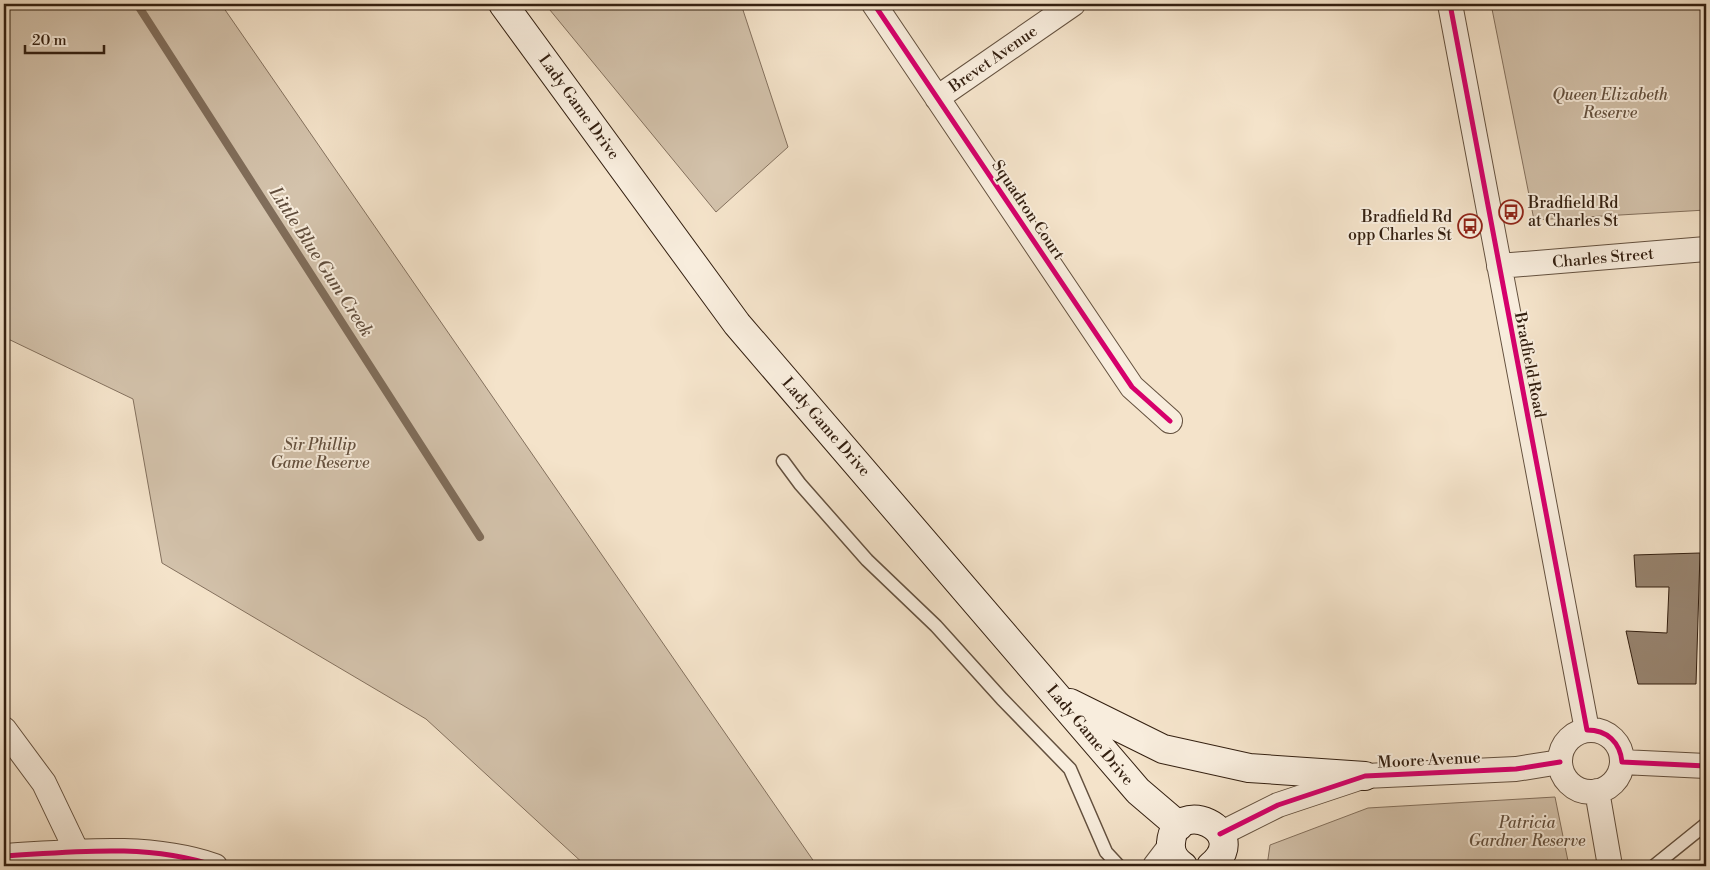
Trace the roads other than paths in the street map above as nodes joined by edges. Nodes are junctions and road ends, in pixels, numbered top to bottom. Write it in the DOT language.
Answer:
graph roads {
  1 [pos="503,4"];
  2 [pos="874,4"];
  3 [pos="1074,4"];
  4 [pos="1450,4"];
  5 [pos="937,98"];
  6 [pos="1706,249"];
  7 [pos="1499,266"];
  8 [pos="1170,422"];
  9 [pos="783,461"];
  10 [pos="1057,697"];
  11 [pos="4,729"];
  12 [pos="1586,730"];
  13 [pos="1560,762"];
  14 [pos="1622,762"];
  15 [pos="1706,766"];
  16 [pos="1365,776"];
  17 [pos="1597,791"];
  18 [pos="1706,824"];
  19 [pos="1220,834"];
  20 [pos="1172,851"];
  21 [pos="77,852"];
  22 [pos="4,856"];
  23 [pos="215,866"];
  24 [pos="1119,866"];
  25 [pos="1212,866"];
  26 [pos="1610,866"];
  27 [pos="1654,866"];
  1 -- 10 [label="main road, Lady Game Drive"];
  2 -- 5 [label="street, Squadron Court"];
  3 -- 5 [label="street, Brevet Avenue"];
  4 -- 7 [label="street, Bradfield Road"];
  5 -- 8 [label="street, Squadron Court"];
  6 -- 7 [label="street, Charles Street"];
  7 -- 12 [label="street, Bradfield Road"];
  9 -- 24 [label="lane"];
  10 -- 16 [label="main road"];
  10 -- 20 [label="main road, Lady Game Drive"];
  11 -- 21 [label="street"];
  12 -- 13 [label="street"];
  12 -- 14 [label="street"];
  13 -- 16 [label="street, Moore Avenue"];
  13 -- 17 [label="street"];
  14 -- 15 [label="street"];
  14 -- 17 [label="street"];
  16 -- 19 [label="street, Moore Avenue"];
  17 -- 26 [label="street"];
  18 -- 27 [label="lane"];
  19 -- 20 [label="main road"];
  19 -- 25 [label="main road"];
  21 -- 22 [label="street"];
  21 -- 23 [label="street"];
}
